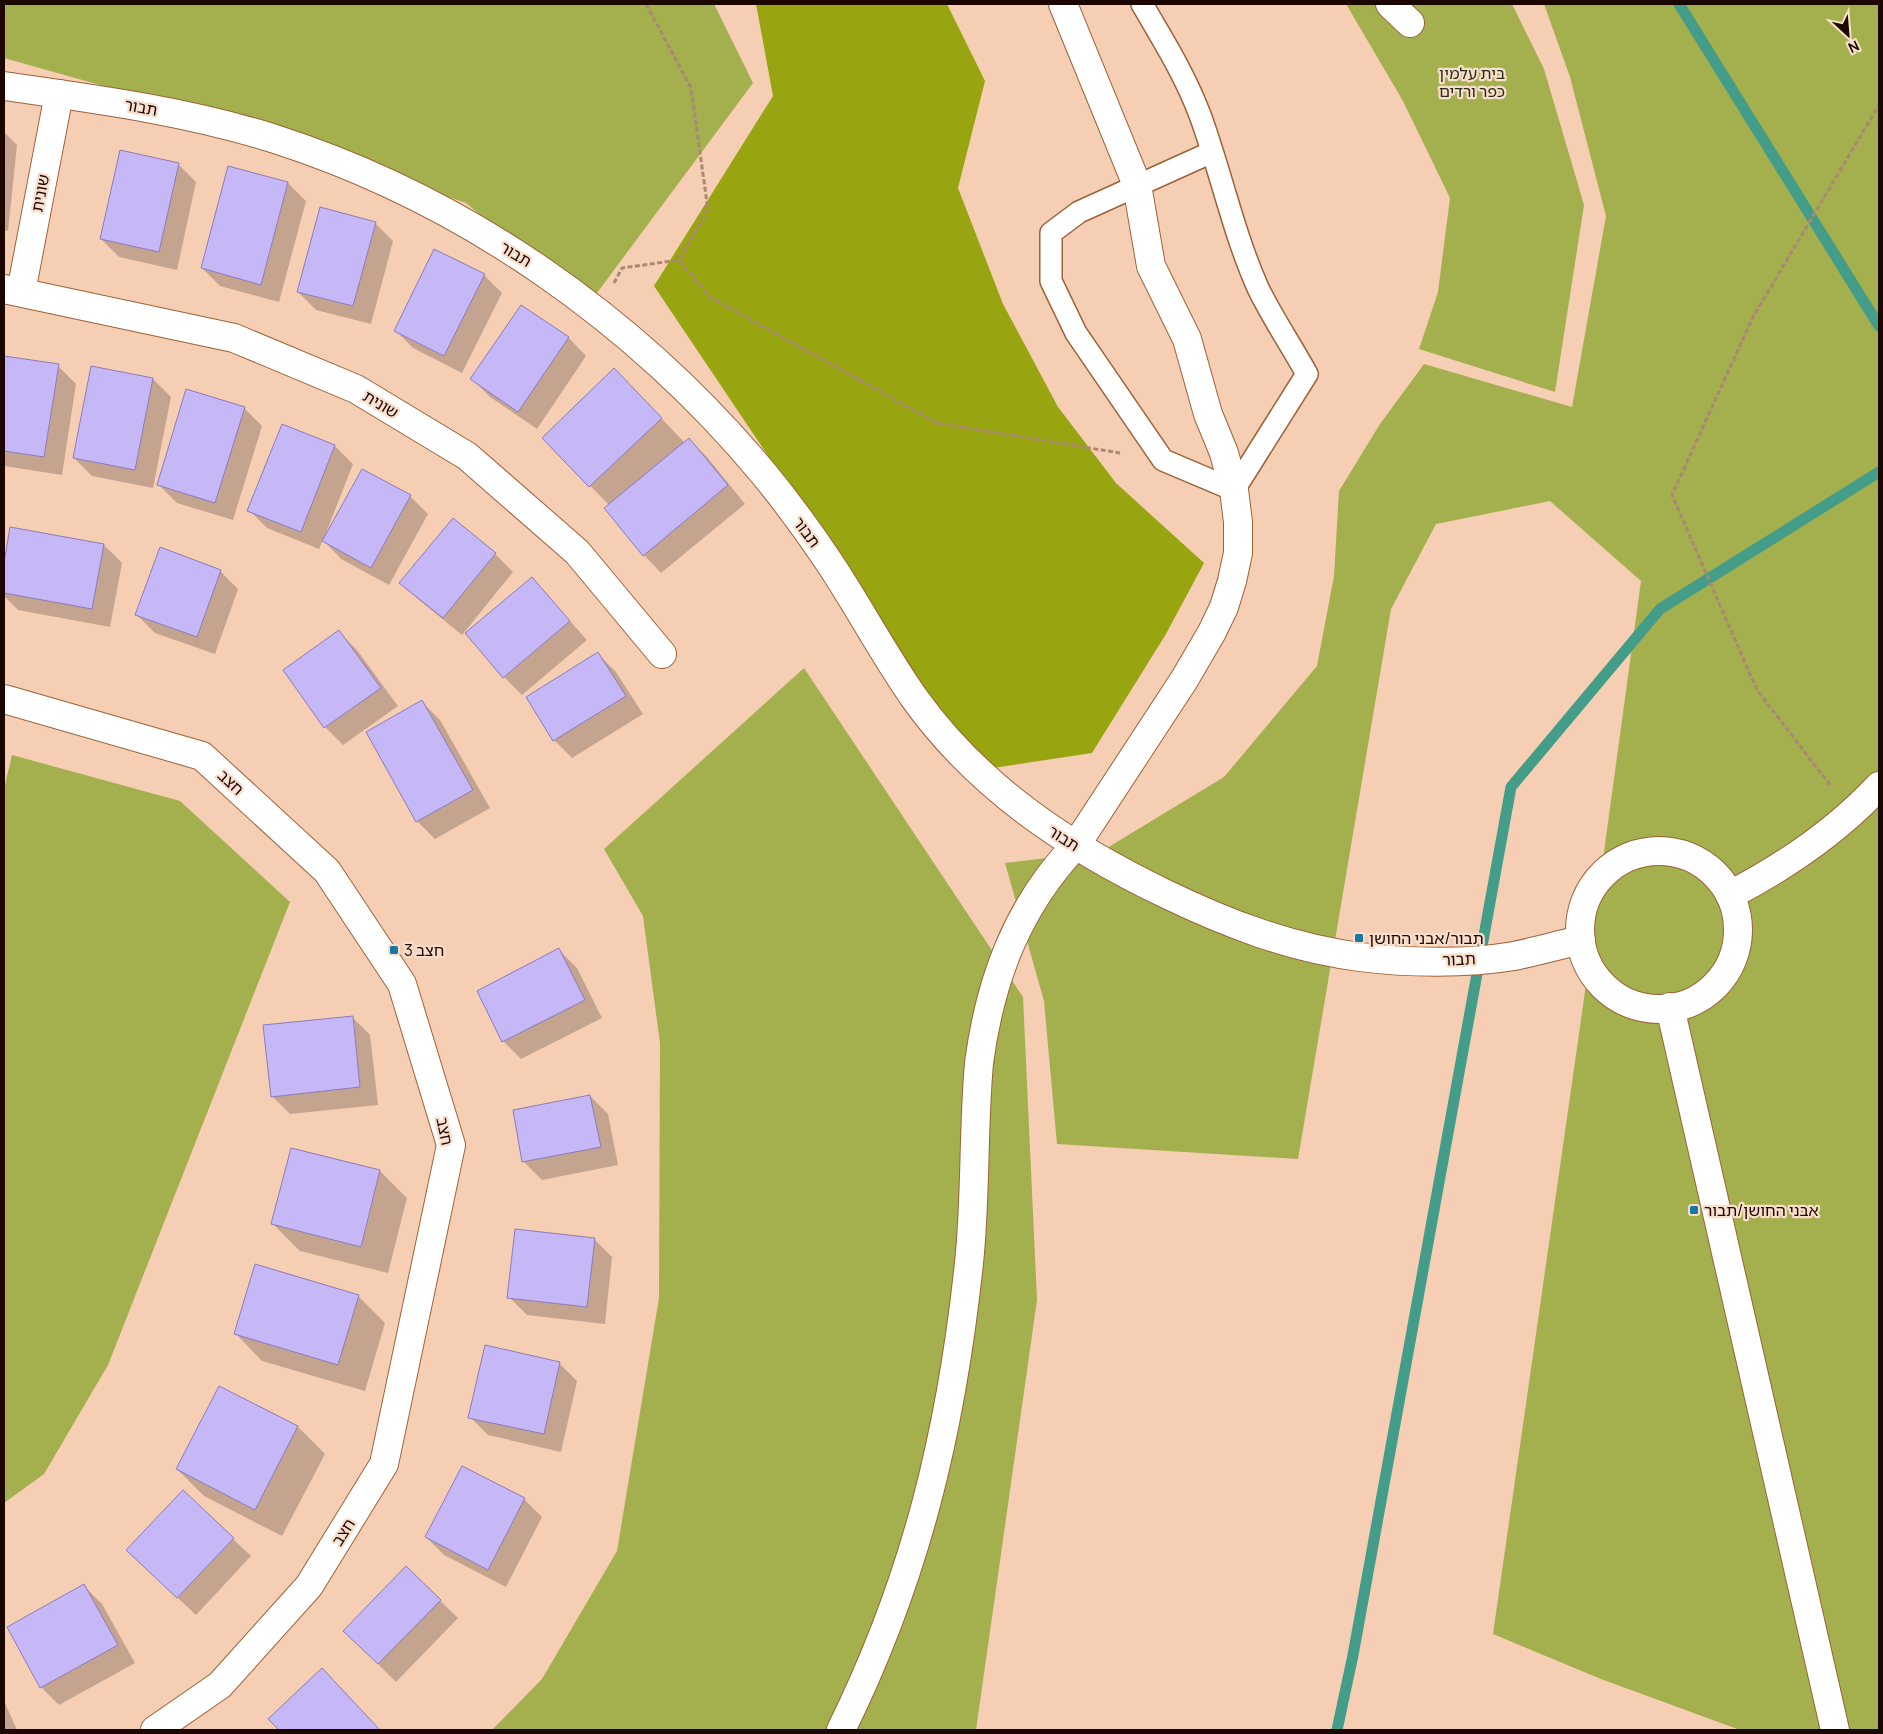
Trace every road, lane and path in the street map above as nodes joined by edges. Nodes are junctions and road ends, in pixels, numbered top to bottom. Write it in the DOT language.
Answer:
graph roads {
  1 [pos="646,4"];
  2 [pos="1064,4"];
  3 [pos="1142,4"];
  4 [pos="1390,4"];
  5 [pos="1410,23"];
  6 [pos="4,86"];
  7 [pos="59,94"];
  8 [pos="1879,105"];
  9 [pos="1212,152"];
  10 [pos="1136,186"];
  11 [pos="680,260"];
  12 [pos="12,290"];
  13 [pos="599,313"];
  14 [pos="1163,460"];
  15 [pos="1234,490"];
  16 [pos="662,654"];
  17 [pos="4,699"];
  18 [pos="1879,786"];
  19 [pos="1852,813"];
  20 [pos="1076,845"];
  21 [pos="1730,895"];
  22 [pos="1581,940"];
  23 [pos="1670,1008"];
  24 [pos="155,1730"];
  25 [pos="841,1730"];
  26 [pos="1835,1730"];
  1 -- 11 [label="path"];
  2 -- 10 [label="street"];
  3 -- 9 [label="lane"];
  4 -- 5 [label="street"];
  6 -- 7 [label="street, תבור"];
  7 -- 12 [label="street, שונית"];
  7 -- 13 [label="street, תבור"];
  8 -- 19 [label="path"];
  9 -- 10 [label="lane"];
  9 -- 15 [label="lane"];
  10 -- 14 [label="lane"];
  10 -- 15 [label="street"];
  11 -- 13 [label="path"];
  11 -- 14 [label="path"];
  12 -- 16 [label="street, שונית"];
  13 -- 20 [label="street, תבור"];
  14 -- 15 [label="lane"];
  15 -- 20 [label="street"];
  17 -- 24 [label="street, חצב"];
  18 -- 19 [label="street"];
  19 -- 21 [label="street"];
  20 -- 22 [label="street, תבור"];
  20 -- 25 [label="street"];
  21 -- 22 [label="street"];
  21 -- 23 [label="street"];
  22 -- 23 [label="street"];
  23 -- 26 [label="street"];
}
